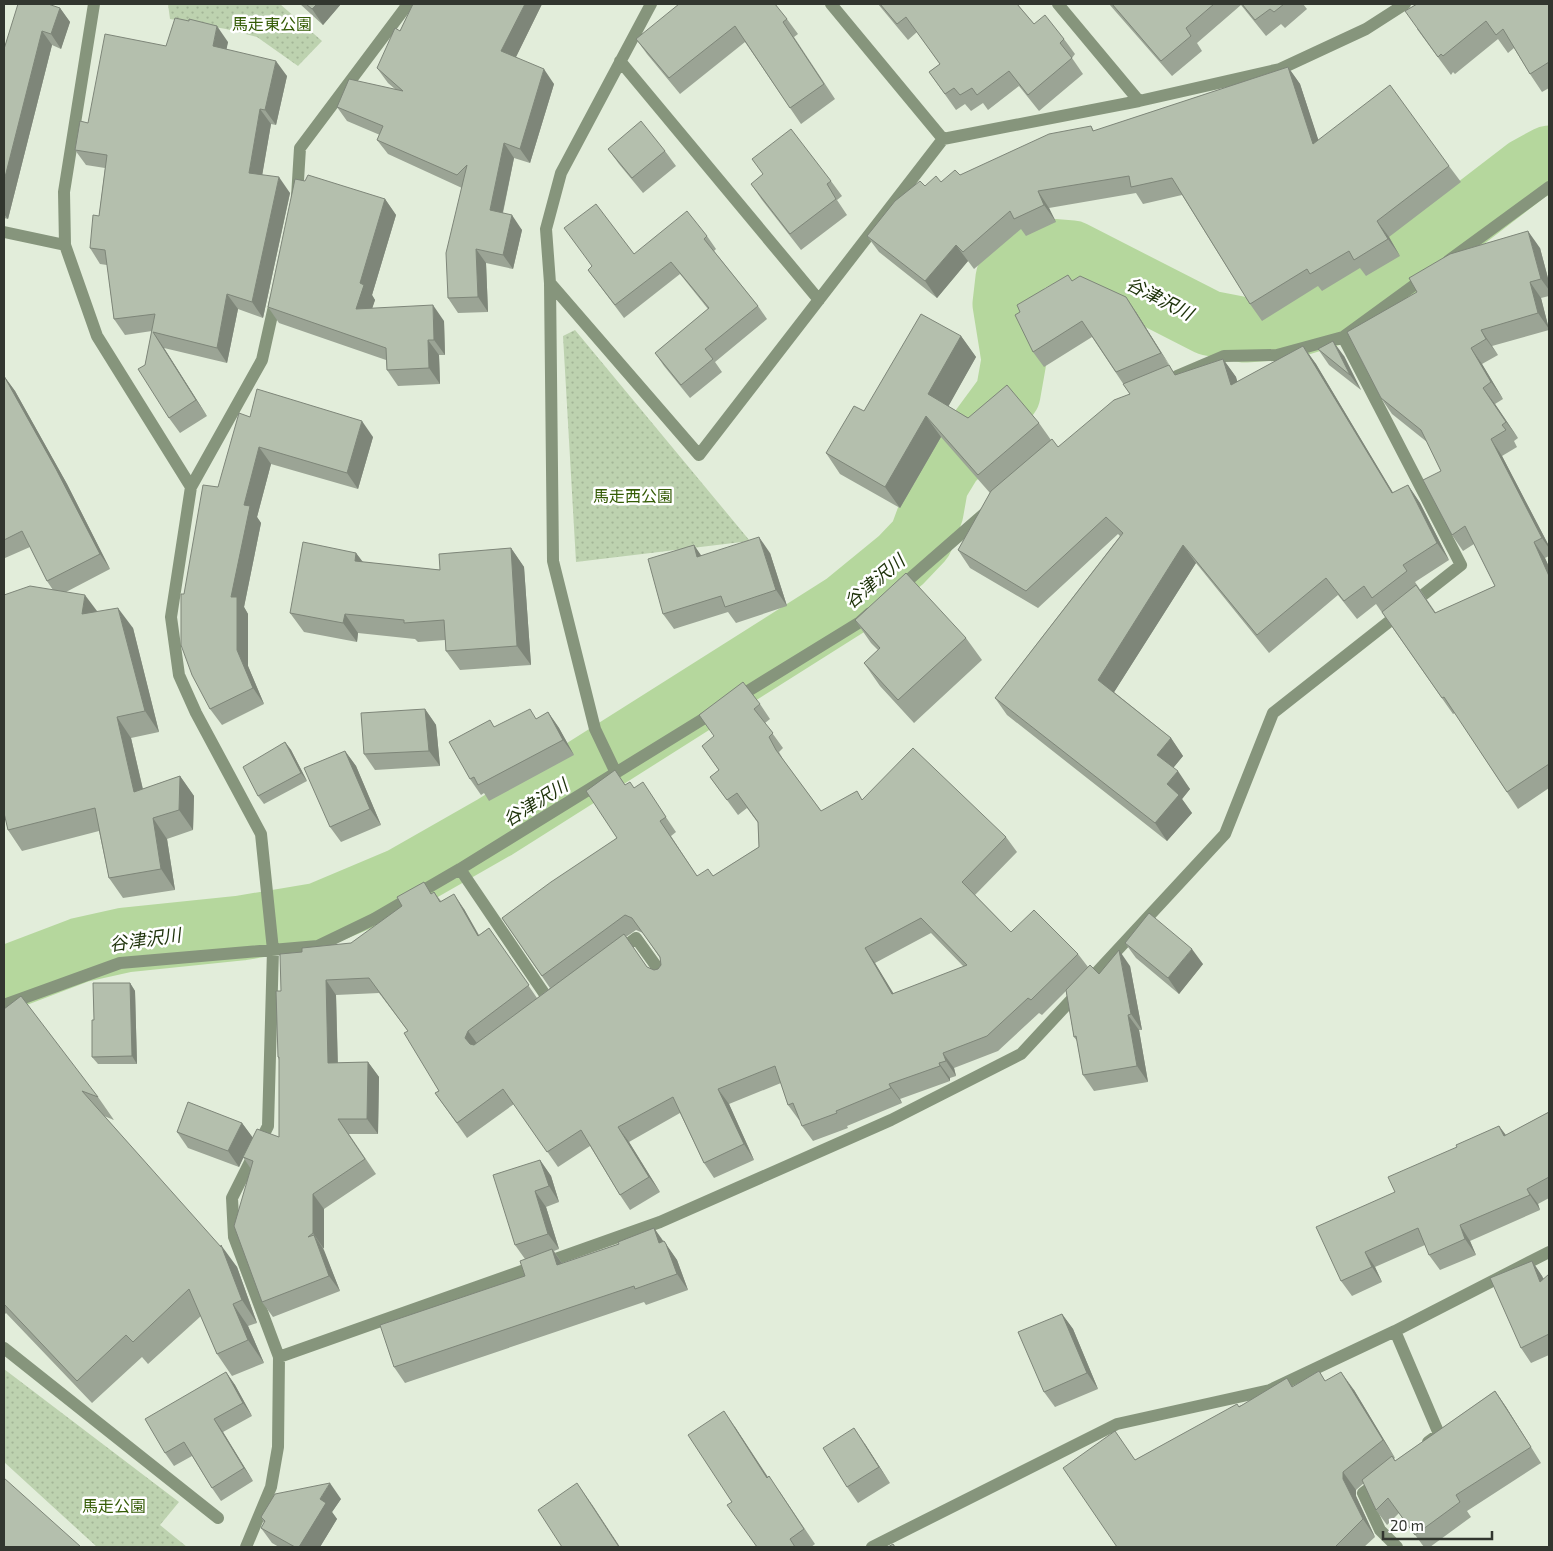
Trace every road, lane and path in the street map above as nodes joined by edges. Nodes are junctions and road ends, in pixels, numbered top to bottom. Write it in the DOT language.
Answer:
graph roads {
  1 [pos="94,4"];
  2 [pos="408,4"];
  3 [pos="650,4"];
  4 [pos="831,4"];
  5 [pos="1058,4"];
  6 [pos="1405,4"];
  7 [pos="620,60"];
  8 [pos="1139,101"];
  9 [pos="943,139"];
  10 [pos="1549,187"];
  11 [pos="297,205"];
  12 [pos="4,232"];
  13 [pos="65,245"];
  14 [pos="279,283"];
  15 [pos="550,283"];
  16 [pos="819,300"];
  17 [pos="1343,337"];
  18 [pos="1164,381"];
  19 [pos="191,487"];
  20 [pos="999,502"];
  21 [pos="616,773"];
  22 [pos="460,869"];
  23 [pos="273,950"];
  24 [pos="605,962"];
  25 [pos="664,976"];
  26 [pos="550,1002"];
  27 [pos="4,1005"];
  28 [pos="1548,1255"];
  29 [pos="1395,1331"];
  30 [pos="4,1348"];
  31 [pos="278,1357"];
  32 [pos="1416,1452"];
  33 [pos="1386,1476"];
  34 [pos="218,1518"];
  35 [pos="246,1547"];
  36 [pos="872,1547"];
  37 [pos="1397,1547"];
  1 -- 13 [label="street"];
  2 -- 11 [label="street"];
  3 -- 7 [label="street"];
  4 -- 9 [label="street"];
  5 -- 8 [label="street"];
  6 -- 8 [label="street"];
  7 -- 15 [label="street"];
  7 -- 16 [label="street"];
  8 -- 9 [label="street"];
  9 -- 16 [label="street"];
  10 -- 17 [label="street"];
  12 -- 13 [label="street"];
  13 -- 19 [label="street"];
  14 -- 19 [label="street"];
  15 -- 16 [label="street"];
  15 -- 21 [label="street"];
  17 -- 18 [label="street"];
  17 -- 31 [label="street"];
  19 -- 23 [label="street"];
  20 -- 21 [label="street"];
  21 -- 22 [label="street"];
  22 -- 23 [label="street"];
  22 -- 26 [label="street"];
  23 -- 27 [label="street"];
  23 -- 31 [label="street"];
  24 -- 25 [label="street"];
  28 -- 29 [label="street"];
  29 -- 32 [label="street"];
  29 -- 36 [label="street"];
  30 -- 34 [label="street"];
  31 -- 35 [label="street"];
  33 -- 37 [label="street"];
}
